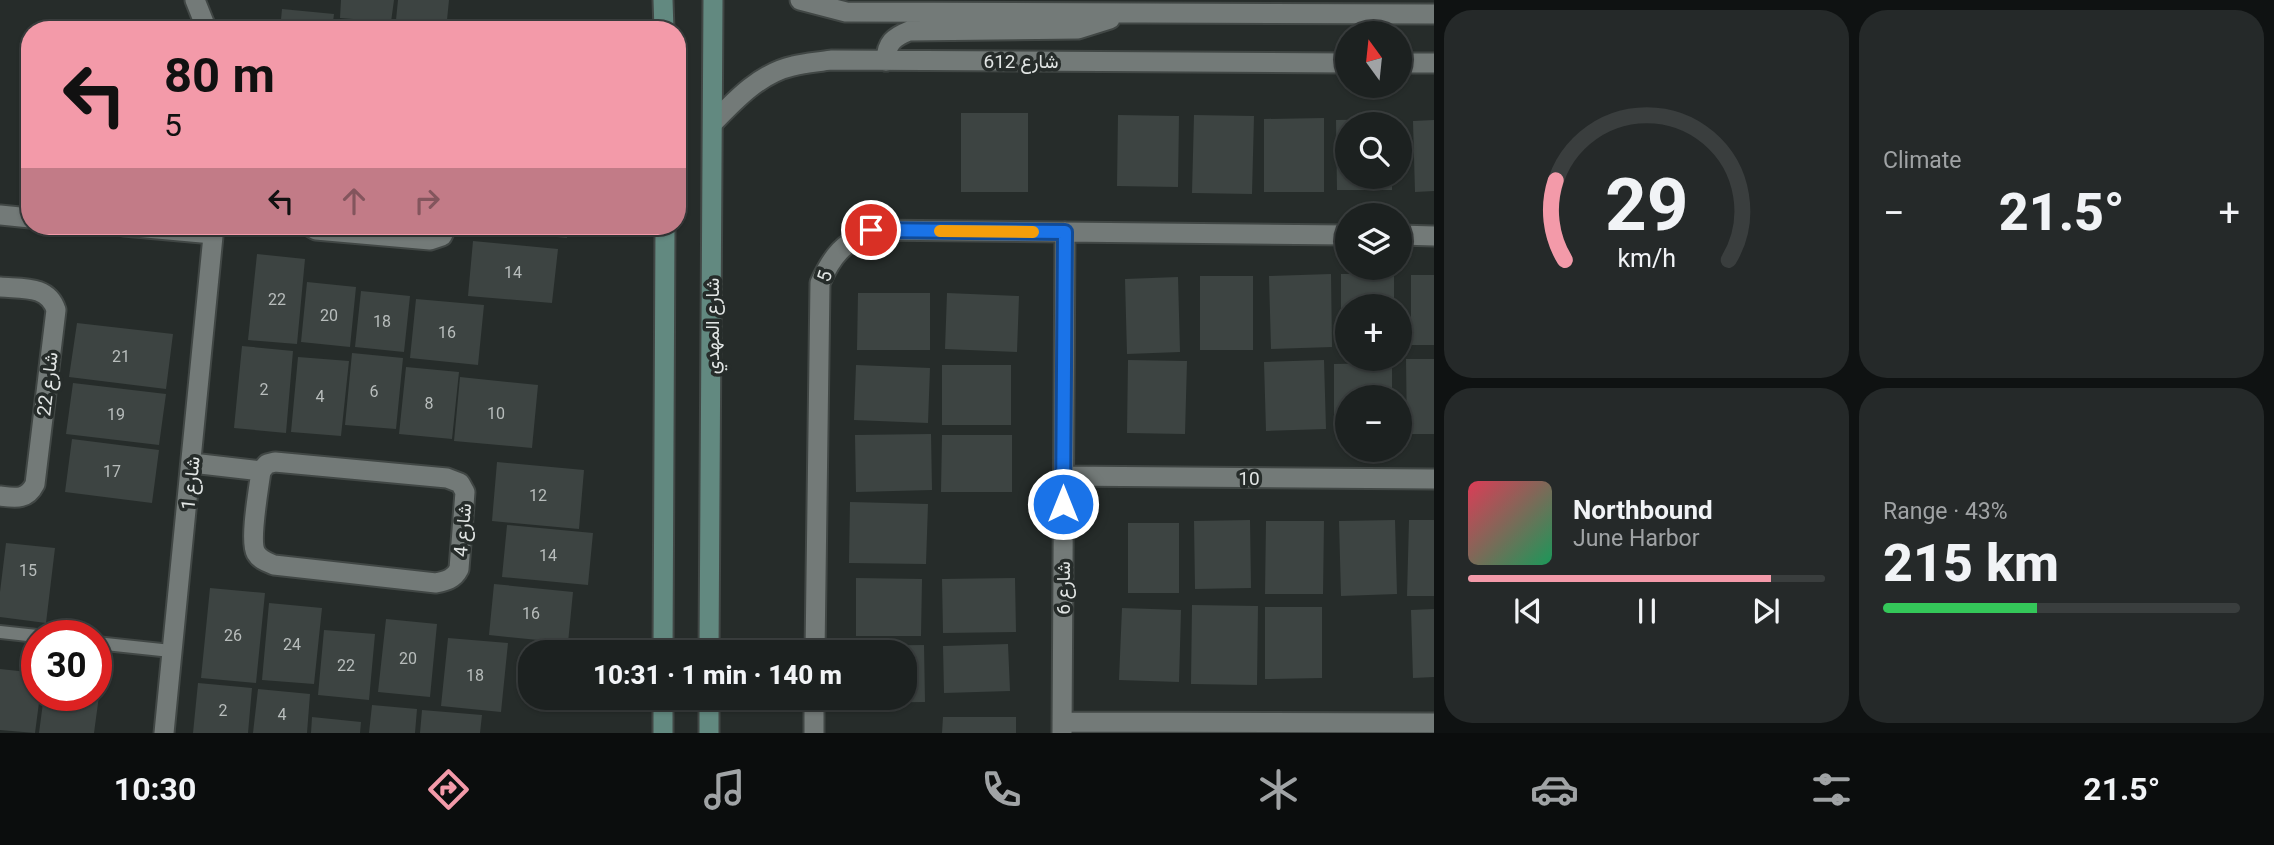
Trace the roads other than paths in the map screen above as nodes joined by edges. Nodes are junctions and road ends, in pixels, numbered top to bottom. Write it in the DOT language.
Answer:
graph roads {
  1 [pos="195,0"];
  2 [pos="663,0"];
  3 [pos="713,0"];
  4 [pos="800,0"];
  5 [pos="1131,13"];
  6 [pos="1434,14"];
  7 [pos="203,21"];
  8 [pos="664,21"];
  9 [pos="886,61"];
  10 [pos="1335,63"];
  11 [pos="1412,63"];
  12 [pos="1434,63"];
  13 [pos="713,122"];
  14 [pos="0,215"];
  15 [pos="21,217"];
  16 [pos="1065,232"];
  17 [pos="214,235"];
  18 [pos="373,235"];
  19 [pos="442,235"];
  20 [pos="666,235"];
  21 [pos="1335,235"];
  22 [pos="1412,235"];
  23 [pos="1434,236"];
  24 [pos="0,287"];
  25 [pos="192,463"];
  26 [pos="261,471"];
  27 [pos="1063,476"];
  28 [pos="1434,479"];
  29 [pos="0,496"];
  30 [pos="0,632"];
  31 [pos="21,634"];
  32 [pos="663,640"];
  33 [pos="709,640"];
  34 [pos="815,640"];
  35 [pos="112,644"];
  36 [pos="171,650"];
  37 [pos="663,710"];
  38 [pos="709,710"];
  39 [pos="814,710"];
  40 [pos="1434,723"];
  41 [pos="1062,727"];
  42 [pos="164,733"];
  43 [pos="663,733"];
  44 [pos="709,733"];
  45 [pos="814,733"];
  1 -- 7 [label="street"];
  2 -- 8 [label="main road"];
  3 -- 13 [label="main road, شارع المهدي"];
  4 -- 5 [label="street"];
  5 -- 6 [label="street"];
  5 -- 9 [label="street"];
  9 -- 10 [label="street, شارع 612"];
  9 -- 13 [label="street, شارع 612"];
  11 -- 12 [label="street"];
  13 -- 33 [label="main road, شارع المهدي"];
  14 -- 15 [label="street"];
  16 -- 21 [label="street, 5"];
  16 -- 27 [label="street, شارع 6"];
  16 -- 34 [label="street, 5"];
  17 -- 25 [label="street, شارع 1"];
  18 -- 19 [label="street"];
  20 -- 32 [label="main road"];
  22 -- 23 [label="street"];
  24 -- 29 [label="street, شارع 22"];
  25 -- 26 [label="street, شارع 4"];
  25 -- 36 [label="street, شارع 1"];
  26 -- 26 [label="street, شارع 4"];
  27 -- 28 [label="street, 10"];
  27 -- 41 [label="street, شارع 6"];
  30 -- 31 [label="lane"];
  35 -- 36 [label="lane"];
  36 -- 42 [label="street, شارع 1"];
  37 -- 43 [label="main road"];
  38 -- 44 [label="main road"];
  39 -- 45 [label="street"];
  40 -- 41 [label="street"];
}
